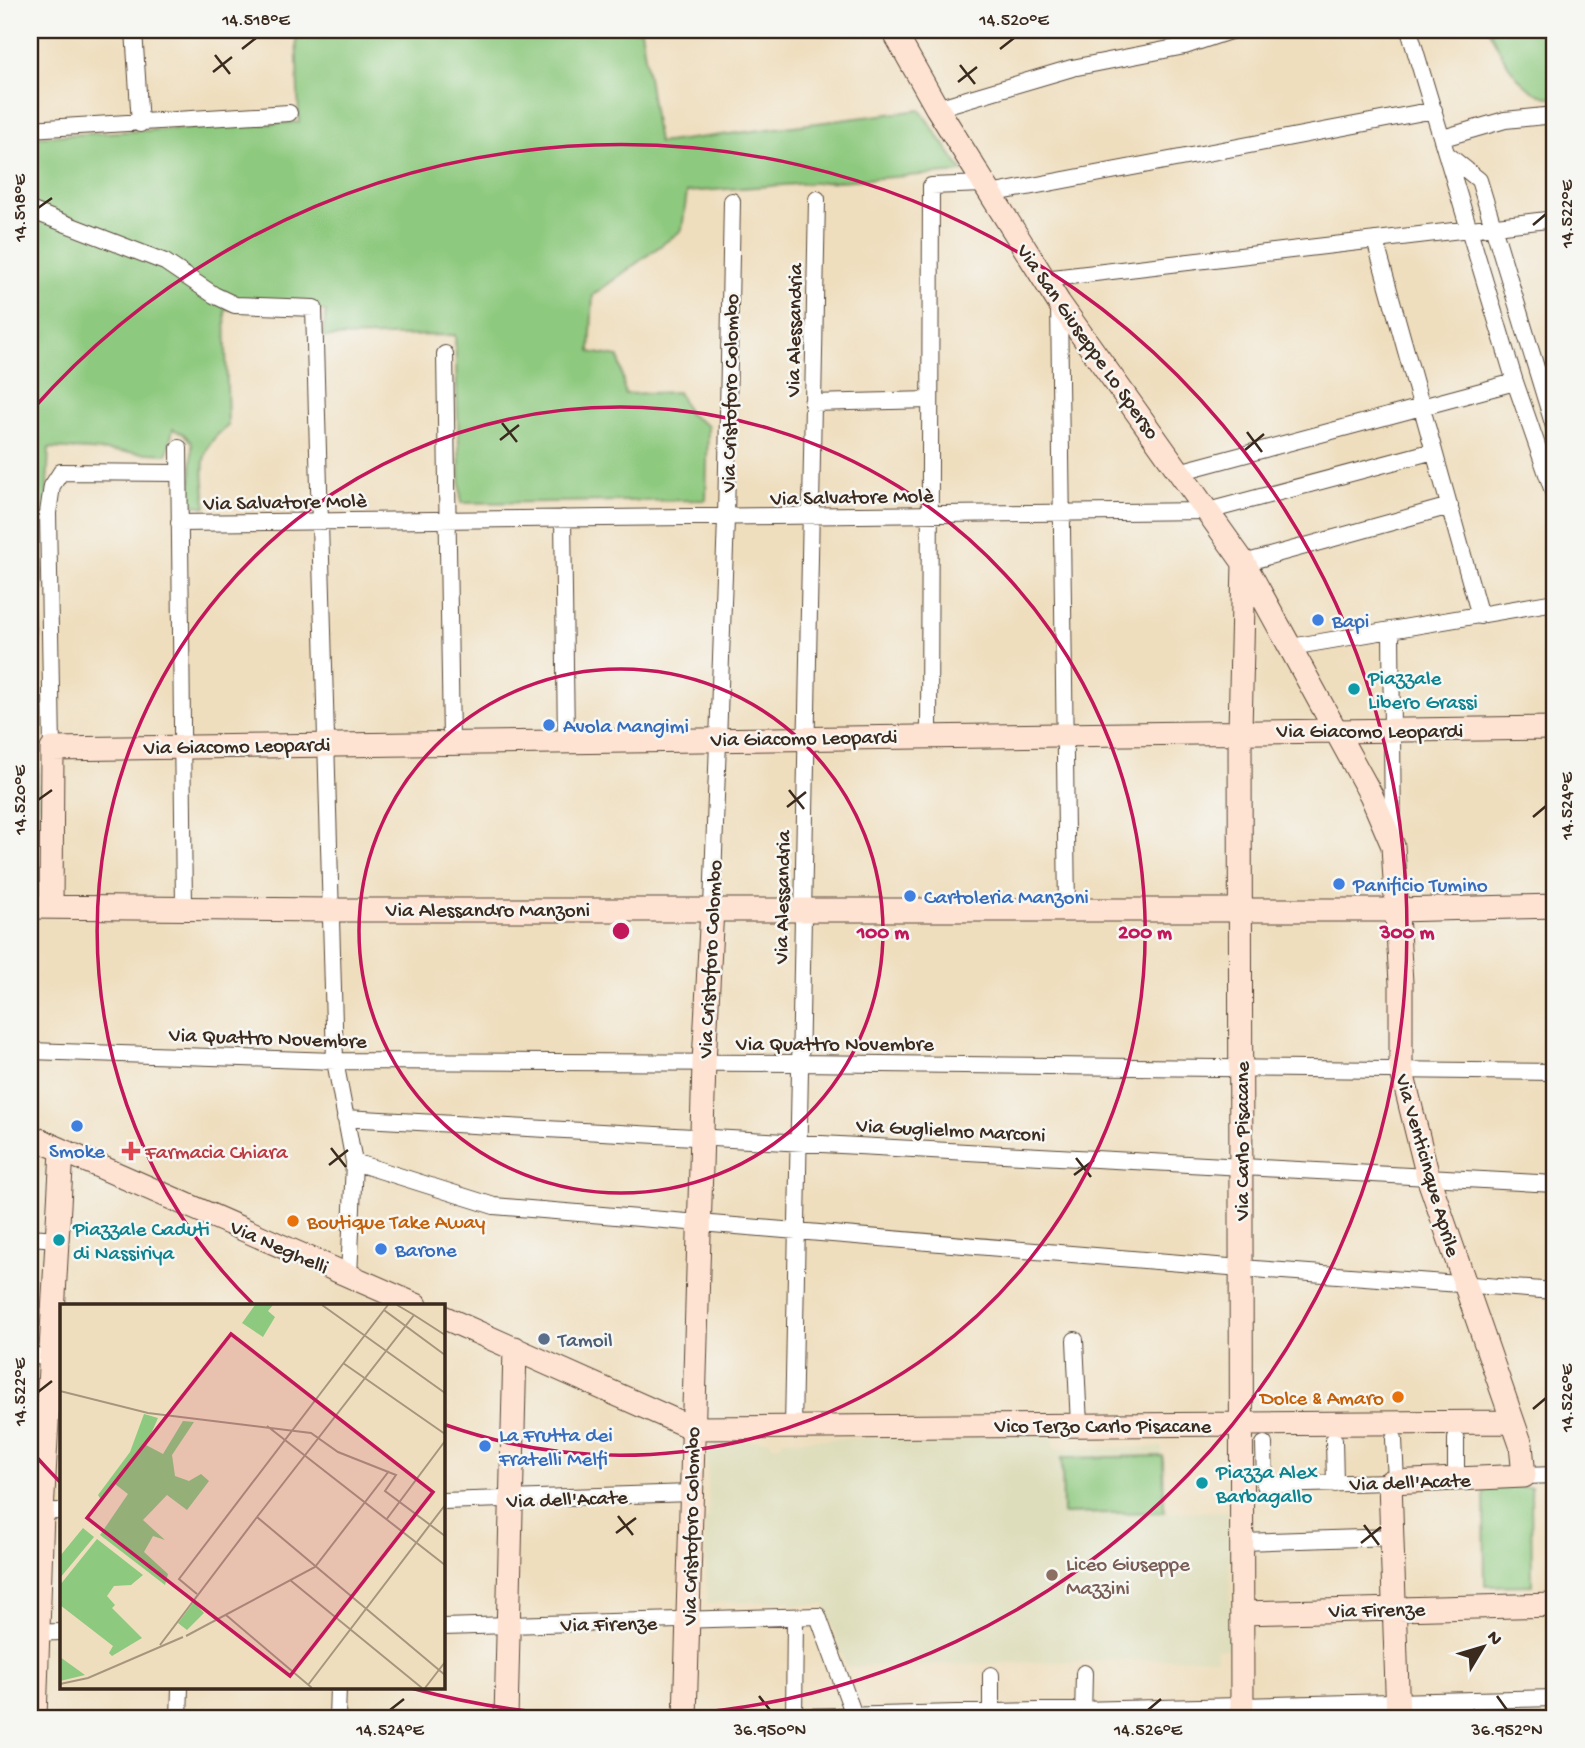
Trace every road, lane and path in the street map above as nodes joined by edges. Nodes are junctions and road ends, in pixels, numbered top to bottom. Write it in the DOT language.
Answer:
graph roads {
  1 [pos="134,30"];
  2 [pos="893,30"];
  3 [pos="1233,30"];
  4 [pos="1409,30"];
  5 [pos="937,108"];
  6 [pos="1434,110"];
  7 [pos="289,113"];
  8 [pos="1555,115"];
  9 [pos="140,124"];
  10 [pos="30,129"];
  11 [pos="1443,138"];
  12 [pos="1448,155"];
  13 [pos="987,189"];
  14 [pos="817,200"];
  15 [pos="732,201"];
  16 [pos="30,209"];
  17 [pos="1555,219"];
  18 [pos="1492,227"];
  19 [pos="1470,229"];
  20 [pos="1375,240"];
  21 [pos="1044,279"];
  22 [pos="1059,303"];
  23 [pos="445,355"];
  24 [pos="1515,382"];
  25 [pos="930,400"];
  26 [pos="812,403"];
  27 [pos="1422,407"];
  28 [pos="1554,423"];
  29 [pos="1530,427"];
  30 [pos="179,448"];
  31 [pos="1434,451"];
  32 [pos="1179,472"];
  33 [pos="178,473"];
  34 [pos="1555,497"];
  35 [pos="1450,506"];
  36 [pos="1208,511"];
  37 [pos="1063,515"];
  38 [pos="930,516"];
  39 [pos="810,518"];
  40 [pos="563,519"];
  41 [pos="726,519"];
  42 [pos="447,520"];
  43 [pos="319,521"];
  44 [pos="179,523"];
  45 [pos="1244,563"];
  46 [pos="1555,602"];
  47 [pos="1480,616"];
  48 [pos="1391,631"];
  49 [pos="1291,647"];
  50 [pos="1555,728"];
  51 [pos="1240,730"];
  52 [pos="1392,730"];
  53 [pos="1334,731"];
  54 [pos="1065,733"];
  55 [pos="929,735"];
  56 [pos="719,739"];
  57 [pos="805,739"];
  58 [pos="566,740"];
  59 [pos="451,741"];
  60 [pos="326,743"];
  61 [pos="183,746"];
  62 [pos="52,749"];
  63 [pos="1393,846"];
  64 [pos="1555,906"];
  65 [pos="40,907"];
  66 [pos="184,908"];
  67 [pos="712,908"];
  68 [pos="802,908"];
  69 [pos="1067,909"];
  70 [pos="1240,909"];
  71 [pos="328,910"];
  72 [pos="1396,910"];
  73 [pos="30,1051"];
  74 [pos="335,1061"];
  75 [pos="704,1063"];
  76 [pos="798,1063"];
  77 [pos="1240,1067"];
  78 [pos="1401,1068"];
  79 [pos="1555,1072"];
  80 [pos="345,1118"];
  81 [pos="30,1136"];
  82 [pos="702,1137"];
  83 [pos="796,1141"];
  84 [pos="62,1151"];
  85 [pos="354,1162"];
  86 [pos="1241,1166"];
  87 [pos="1428,1177"];
  88 [pos="1555,1184"];
  89 [pos="699,1224"];
  90 [pos="795,1231"];
  91 [pos="30,1237"];
  92 [pos="58,1239"];
  93 [pos="1241,1268"];
  94 [pos="349,1277"];
  95 [pos="1463,1284"];
  96 [pos="1555,1291"];
  97 [pos="413,1304"];
  98 [pos="444,1317"];
  99 [pos="1076,1340"];
  100 [pos="514,1348"];
  101 [pos="48,1357"];
  102 [pos="1513,1422"];
  103 [pos="1241,1424"];
  104 [pos="1079,1426"];
  105 [pos="692,1428"];
  106 [pos="793,1428"];
  107 [pos="1394,1439"];
  108 [pos="1456,1439"];
  109 [pos="1334,1440"];
  110 [pos="1264,1444"];
  111 [pos="1555,1475"];
  112 [pos="1524,1476"];
  113 [pos="1456,1479"];
  114 [pos="1393,1482"];
  115 [pos="1335,1484"];
  116 [pos="691,1493"];
  117 [pos="511,1500"];
  118 [pos="444,1502"];
  119 [pos="44,1512"];
  120 [pos="1393,1537"];
  121 [pos="1242,1542"];
  122 [pos="1555,1605"];
  123 [pos="1395,1609"];
  124 [pos="1242,1613"];
  125 [pos="795,1617"];
  126 [pos="688,1621"];
  127 [pos="507,1625"];
  128 [pos="444,1627"];
  129 [pos="60,1632"];
  130 [pos="34,1633"];
  131 [pos="1084,1673"];
  132 [pos="992,1675"];
  133 [pos="180,1688"];
  134 [pos="338,1688"];
  135 [pos="1555,1698"];
  136 [pos="1398,1711"];
  137 [pos="1242,1712"];
  138 [pos="1083,1713"];
  139 [pos="991,1715"];
  140 [pos="35,1718"];
  141 [pos="179,1718"];
  142 [pos="337,1718"];
  143 [pos="506,1718"];
  144 [pos="685,1718"];
  145 [pos="760,1718"];
  146 [pos="794,1718"];
  147 [pos="854,1718"];
  1 -- 9 [label="street"];
  2 -- 5 [label="street, Via San Giuseppe Lo Sperso"];
  3 -- 5 [label="street"];
  4 -- 6 [label="street"];
  5 -- 13 [label="street, Via San Giuseppe Lo Sperso"];
  6 -- 11 [label="street"];
  6 -- 13 [label="street"];
  7 -- 9 [label="street"];
  8 -- 11 [label="street"];
  9 -- 10 [label="street"];
  11 -- 12 [label="street"];
  12 -- 18 [label="street"];
  12 -- 19 [label="street"];
  13 -- 21 [label="street, Via San Giuseppe Lo Sperso"];
  13 -- 25 [label="street"];
  14 -- 26 [label="street, Via Alessandria"];
  15 -- 41 [label="street, Via Cristoforo Colombo"];
  16 -- 43 [label="street"];
  17 -- 18 [label="street"];
  18 -- 19 [label="street"];
  18 -- 28 [label="street"];
  19 -- 20 [label="street"];
  19 -- 24 [label="street"];
  20 -- 21 [label="street"];
  20 -- 27 [label="street"];
  21 -- 22 [label="street, Via San Giuseppe Lo Sperso"];
  22 -- 32 [label="street, Via San Giuseppe Lo Sperso"];
  22 -- 37 [label="street"];
  23 -- 42 [label="street"];
  24 -- 27 [label="street"];
  24 -- 29 [label="street"];
  25 -- 26 [label="street"];
  25 -- 38 [label="street"];
  26 -- 39 [label="street, Via Alessandria"];
  27 -- 31 [label="street"];
  27 -- 32 [label="street"];
  28 -- 29 [label="street"];
  29 -- 34 [label="street"];
  30 -- 33 [label="street"];
  31 -- 35 [label="street"];
  31 -- 36 [label="street, Via Salvatore Molè"];
  32 -- 36 [label="street, Via San Giuseppe Lo Sperso"];
  33 -- 44 [label="street"];
  33 -- 62 [label="street"];
  35 -- 45 [label="street"];
  35 -- 47 [label="street"];
  36 -- 37 [label="street, Via Salvatore Molè"];
  36 -- 45 [label="street, Via San Giuseppe Lo Sperso"];
  37 -- 38 [label="street, Via Salvatore Molè"];
  37 -- 54 [label="street"];
  38 -- 39 [label="street, Via Salvatore Molè"];
  38 -- 55 [label="street"];
  39 -- 41 [label="street, Via Salvatore Molè"];
  39 -- 57 [label="street, Via Alessandria"];
  40 -- 41 [label="street, Via Salvatore Molè"];
  40 -- 42 [label="street, Via Salvatore Molè"];
  40 -- 58 [label="street"];
  41 -- 56 [label="street, Via Cristoforo Colombo"];
  42 -- 43 [label="street, Via Salvatore Molè"];
  42 -- 59 [label="street"];
  43 -- 44 [label="street, Via Salvatore Molè"];
  43 -- 60 [label="street"];
  44 -- 61 [label="street"];
  45 -- 49 [label="street, Via San Giuseppe Lo Sperso"];
  45 -- 51 [label="street, Via Carlo Pisacane"];
  46 -- 47 [label="street"];
  47 -- 48 [label="street"];
  48 -- 49 [label="street"];
  48 -- 52 [label="street"];
  49 -- 53 [label="street, Via San Giuseppe Lo Sperso"];
  50 -- 52 [label="street, Via Giacomo Leopardi"];
  51 -- 53 [label="street, Via Giacomo Leopardi"];
  51 -- 54 [label="street, Via Giacomo Leopardi"];
  51 -- 70 [label="street, Via Carlo Pisacane"];
  52 -- 53 [label="street, Via Giacomo Leopardi"];
  52 -- 63 [label="street"];
  53 -- 63 [label="street, Via Venticinque Aprile"];
  54 -- 55 [label="street, Via Giacomo Leopardi"];
  54 -- 69 [label="street"];
  55 -- 57 [label="street, Via Giacomo Leopardi"];
  56 -- 57 [label="street, Via Giacomo Leopardi"];
  56 -- 58 [label="street, Via Giacomo Leopardi"];
  56 -- 67 [label="street, Via Cristoforo Colombo"];
  57 -- 68 [label="street, Via Alessandria"];
  58 -- 59 [label="street, Via Giacomo Leopardi"];
  59 -- 60 [label="street, Via Giacomo Leopardi"];
  60 -- 61 [label="street, Via Giacomo Leopardi"];
  60 -- 71 [label="street"];
  61 -- 62 [label="street, Via Giacomo Leopardi"];
  61 -- 66 [label="street"];
  62 -- 65 [label="street"];
  63 -- 72 [label="street, Via Venticinque Aprile"];
  64 -- 72 [label="street, Via Alessandro Manzoni"];
  65 -- 66 [label="street, Via Alessandro Manzoni"];
  66 -- 71 [label="street, Via Alessandro Manzoni"];
  67 -- 68 [label="street, Via Alessandro Manzoni"];
  67 -- 71 [label="street, Via Alessandro Manzoni"];
  67 -- 75 [label="street, Via Cristoforo Colombo"];
  68 -- 69 [label="street, Via Alessandro Manzoni"];
  68 -- 76 [label="street, Via Alessandria"];
  69 -- 70 [label="street, Via Alessandro Manzoni"];
  70 -- 72 [label="street, Via Alessandro Manzoni"];
  70 -- 77 [label="street, Via Carlo Pisacane"];
  71 -- 74 [label="street"];
  72 -- 78 [label="street, Via Venticinque Aprile"];
  73 -- 74 [label="street, Via Quattro Novembre"];
  74 -- 75 [label="street, Via Quattro Novembre"];
  74 -- 80 [label="street"];
  75 -- 76 [label="street, Via Quattro Novembre"];
  75 -- 82 [label="street, Via Cristoforo Colombo"];
  76 -- 77 [label="street, Via Quattro Novembre"];
  76 -- 83 [label="street, Via Alessandria"];
  77 -- 78 [label="street, Via Quattro Novembre"];
  77 -- 86 [label="street, Via Carlo Pisacane"];
  78 -- 79 [label="street, Via Quattro Novembre"];
  78 -- 87 [label="street, Via Venticinque Aprile"];
  80 -- 82 [label="street, Via Guglielmo Marconi"];
  80 -- 85 [label="street"];
  81 -- 84 [label="street, Via Neghelli"];
  82 -- 83 [label="street, Via Guglielmo Marconi"];
  82 -- 89 [label="street, Via Cristoforo Colombo"];
  83 -- 86 [label="street, Via Guglielmo Marconi"];
  83 -- 90 [label="street, Via Alessandria"];
  84 -- 92 [label="street"];
  84 -- 94 [label="street, Via Neghelli"];
  85 -- 89 [label="street"];
  85 -- 94 [label="street"];
  86 -- 87 [label="street, Via Guglielmo Marconi"];
  86 -- 93 [label="street, Via Carlo Pisacane"];
  87 -- 88 [label="street, Via Guglielmo Marconi"];
  87 -- 95 [label="street, Via Venticinque Aprile"];
  89 -- 90 [label="street"];
  89 -- 105 [label="street, Via Cristoforo Colombo"];
  90 -- 93 [label="street"];
  90 -- 106 [label="street, Via Alessandria"];
  91 -- 92 [label="street"];
  92 -- 101 [label="street"];
  93 -- 95 [label="street"];
  93 -- 103 [label="street, Via Carlo Pisacane"];
  94 -- 97 [label="street, Via Neghelli"];
  95 -- 96 [label="street"];
  95 -- 102 [label="street, Via Venticinque Aprile"];
  98 -- 100 [label="street"];
  99 -- 104 [label="street"];
  100 -- 105 [label="street"];
  100 -- 117 [label="street"];
  101 -- 119 [label="street"];
  102 -- 103 [label="street, Vico Terzo Carlo Pisacane"];
  102 -- 112 [label="street, Via Venticinque Aprile"];
  103 -- 104 [label="street, Vico Terzo Carlo Pisacane"];
  103 -- 121 [label="street, Via Carlo Pisacane"];
  104 -- 106 [label="street, Vico Terzo Carlo Pisacane"];
  105 -- 106 [label="street, Vico Terzo Carlo Pisacane"];
  105 -- 116 [label="street, Via Cristoforo Colombo"];
  107 -- 114 [label="street"];
  108 -- 113 [label="street"];
  109 -- 115 [label="street"];
  110 -- 115 [label="street, Via dell'Acate"];
  111 -- 112 [label="street, Via dell'Acate"];
  112 -- 113 [label="street, Via dell'Acate"];
  113 -- 114 [label="street, Via dell'Acate"];
  114 -- 115 [label="street, Via dell'Acate"];
  114 -- 120 [label="street"];
  116 -- 117 [label="street, Via dell'Acate"];
  116 -- 126 [label="street, Via Cristoforo Colombo"];
  117 -- 118 [label="street, Via dell'Acate"];
  117 -- 127 [label="street"];
  119 -- 130 [label="street"];
  120 -- 121 [label="street"];
  120 -- 123 [label="street"];
  121 -- 124 [label="street, Via Carlo Pisacane"];
  122 -- 123 [label="street, Via Firenze"];
  123 -- 124 [label="street, Via Firenze"];
  123 -- 136 [label="street"];
  124 -- 137 [label="street, Via Carlo Pisacane"];
  125 -- 126 [label="street, Via Firenze"];
  125 -- 146 [label="street"];
  125 -- 147 [label="street, Via Firenze"];
  126 -- 127 [label="street, Via Firenze"];
  126 -- 144 [label="street, Via Cristoforo Colombo"];
  127 -- 128 [label="street, Via Firenze"];
  127 -- 143 [label="street"];
  129 -- 130 [label="street"];
  130 -- 140 [label="street"];
  131 -- 138 [label="street"];
  132 -- 139 [label="street"];
  133 -- 141 [label="street"];
  134 -- 142 [label="street"];
  135 -- 136 [label="street"];
  136 -- 137 [label="street"];
  137 -- 138 [label="street"];
  138 -- 139 [label="street"];
  139 -- 147 [label="street"];
  145 -- 146 [label="street"];
  146 -- 147 [label="street"];
}
